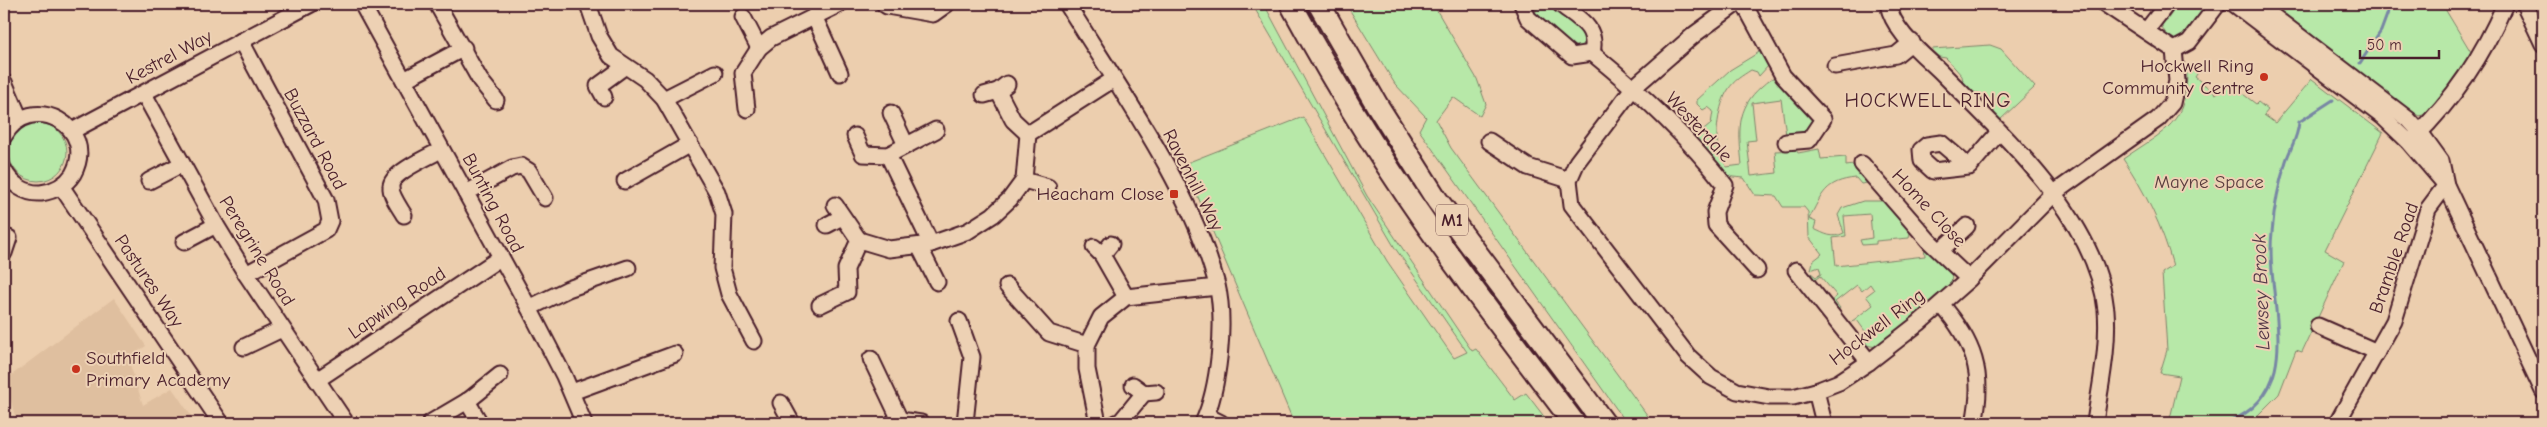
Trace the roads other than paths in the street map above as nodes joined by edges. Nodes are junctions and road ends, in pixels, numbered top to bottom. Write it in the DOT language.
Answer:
graph roads {
  1 [pos="311,4"];
  2 [pos="362,4"];
  3 [pos="437,4"];
  4 [pos="588,4"];
  5 [pos="840,4"];
  6 [pos="884,4"];
  7 [pos="948,4"];
  8 [pos="1067,4"];
  9 [pos="1291,4"];
  10 [pos="1319,4"];
  11 [pos="1560,4"];
  12 [pos="1736,4"];
  13 [pos="1744,4"];
  14 [pos="1888,4"];
  15 [pos="2105,4"];
  16 [pos="2167,4"];
  17 [pos="2218,4"];
  18 [pos="2234,4"];
  19 [pos="2257,4"];
  20 [pos="2505,4"];
  21 [pos="2524,4"];
  22 [pos="1525,5"];
  23 [pos="814,16"];
  24 [pos="743,17"];
  25 [pos="2146,31"];
  26 [pos="241,41"];
  27 [pos="1912,42"];
  28 [pos="2543,44"];
  29 [pos="464,48"];
  30 [pos="759,48"];
  31 [pos="2174,50"];
  32 [pos="1592,53"];
  33 [pos="1836,66"];
  34 [pos="624,67"];
  35 [pos="715,73"];
  36 [pos="840,73"];
  37 [pos="1114,79"];
  38 [pos="404,80"];
  39 [pos="4,82"];
  40 [pos="1633,88"];
  41 [pos="996,90"];
  42 [pos="144,94"];
  43 [pos="604,97"];
  44 [pos="664,99"];
  45 [pos="496,100"];
  46 [pos="747,109"];
  47 [pos="891,113"];
  48 [pos="20,119"];
  49 [pos="936,130"];
  50 [pos="72,131"];
  51 [pos="1999,132"];
  52 [pos="1028,134"];
  53 [pos="4,136"];
  54 [pos="855,136"];
  55 [pos="2415,137"];
  56 [pos="1490,141"];
  57 [pos="1786,142"];
  58 [pos="690,144"];
  59 [pos="906,145"];
  60 [pos="441,150"];
  61 [pos="888,155"];
  62 [pos="182,164"];
  63 [pos="1862,164"];
  64 [pos="1969,167"];
  65 [pos="4,170"];
  66 [pos="1024,180"];
  67 [pos="1569,180"];
  68 [pos="149,181"];
  69 [pos="625,181"];
  70 [pos="2446,185"];
  71 [pos="61,186"];
  72 [pos="1048,187"];
  73 [pos="466,193"];
  74 [pos="2054,194"];
  75 [pos="545,198"];
  76 [pos="404,216"];
  77 [pos="216,225"];
  78 [pos="827,225"];
  79 [pos="1968,226"];
  80 [pos="9,238"];
  81 [pos="858,240"];
  82 [pos="184,242"];
  83 [pos="925,245"];
  84 [pos="1102,249"];
  85 [pos="1941,250"];
  86 [pos="4,253"];
  87 [pos="500,258"];
  88 [pos="628,268"];
  89 [pos="1756,270"];
  90 [pos="1796,270"];
  91 [pos="246,274"];
  92 [pos="1970,280"];
  93 [pos="936,282"];
  94 [pos="1007,286"];
  95 [pos="1217,287"];
  96 [pos="1126,297"];
  97 [pos="1941,304"];
  98 [pos="820,305"];
  99 [pos="528,308"];
  100 [pos="959,321"];
  101 [pos="2318,326"];
  102 [pos="282,329"];
  103 [pos="754,341"];
  104 [pos="1087,345"];
  105 [pos="244,347"];
  106 [pos="2377,352"];
  107 [pos="675,354"];
  108 [pos="872,359"];
  109 [pos="1869,362"];
  110 [pos="500,375"];
  111 [pos="317,380"];
  112 [pos="1144,390"];
  113 [pos="1816,391"];
  114 [pos="2543,391"];
  115 [pos="572,392"];
  116 [pos="467,401"];
  117 [pos="781,402"];
  118 [pos="1205,419"];
  119 [pos="2343,420"];
  120 [pos="896,422"];
  121 [pos="221,423"];
  122 [pos="346,423"];
  123 [pos="430,423"];
  124 [pos="480,423"];
  125 [pos="584,423"];
  126 [pos="792,423"];
  127 [pos="921,423"];
  128 [pos="965,423"];
  129 [pos="1098,423"];
  130 [pos="1116,423"];
  131 [pos="1221,423"];
  132 [pos="1574,423"];
  133 [pos="1604,423"];
  134 [pos="1824,423"];
  135 [pos="1974,423"];
  136 [pos="2095,423"];
  1 -- 26 [label="street, Kestrel Way"];
  2 -- 38 [label="street, Bunting Road"];
  3 -- 29 [label="street"];
  4 -- 34 [label="street"];
  5 -- 23 [label="street"];
  6 -- 7 [label="street"];
  8 -- 37 [label="street, Ravenhill Way"];
  9 -- 132 [label="highway, M1"];
  10 -- 133 [label="highway, M1"];
  11 -- 32 [label="street"];
  12 -- 40 [label="street"];
  13 -- 57 [label="street"];
  14 -- 27 [label="street"];
  15 -- 25 [label="street"];
  16 -- 25 [label="street"];
  17 -- 31 [label="street"];
  18 -- 55 [label="street"];
  19 -- 55 [label="street"];
  20 -- 55 [label="street"];
  21 -- 28 [label="street"];
  22 -- 32 [label="street"];
  23 -- 30 [label="street"];
  23 -- 36 [label="street"];
  24 -- 30 [label="street"];
  25 -- 31 [label="street"];
  26 -- 42 [label="street, Kestrel Way"];
  26 -- 91 [label="street, Buzzard Road"];
  27 -- 33 [label="street"];
  27 -- 51 [label="street"];
  29 -- 38 [label="street"];
  29 -- 45 [label="street"];
  30 -- 46 [label="street"];
  31 -- 74 [label="street, Hockwell Ring"];
  32 -- 40 [label="street"];
  34 -- 43 [label="street"];
  34 -- 44 [label="street"];
  35 -- 44 [label="street"];
  37 -- 52 [label="street"];
  37 -- 95 [label="street, Ravenhill Way"];
  38 -- 60 [label="street, Bunting Road"];
  39 -- 48 [label="street"];
  40 -- 67 [label="street"];
  40 -- 89 [label="street, Westerdale"];
  41 -- 52 [label="street"];
  42 -- 50 [label="street, Kestrel Way"];
  42 -- 62 [label="street, Peregrine Road"];
  44 -- 58 [label="street"];
  47 -- 59 [label="street"];
  48 -- 50 [label="street"];
  48 -- 53 [label="street"];
  49 -- 59 [label="street"];
  50 -- 71 [label="street"];
  51 -- 64 [label="street"];
  51 -- 74 [label="street"];
  52 -- 66 [label="street"];
  54 -- 61 [label="street"];
  55 -- 70 [label="street"];
  56 -- 67 [label="street"];
  58 -- 69 [label="street"];
  58 -- 103 [label="street"];
  59 -- 61 [label="street"];
  60 -- 73 [label="street, Bunting Road"];
  60 -- 76 [label="street"];
  61 -- 83 [label="street"];
  62 -- 68 [label="street"];
  62 -- 77 [label="street, Peregrine Road"];
  63 -- 85 [label="street, Home Close"];
  65 -- 71 [label="street"];
  66 -- 72 [label="street"];
  66 -- 83 [label="street"];
  67 -- 113 [label="street, Hockwell Ring"];
  70 -- 106 [label="street, Bramble Road"];
  70 -- 114 [label="street"];
  71 -- 121 [label="street, Pastures Way"];
  73 -- 75 [label="street"];
  73 -- 87 [label="street, Bunting Road"];
  74 -- 92 [label="street, Hockwell Ring"];
  74 -- 136 [label="street"];
  77 -- 82 [label="street"];
  77 -- 91 [label="street, Peregrine Road"];
  78 -- 81 [label="street"];
  79 -- 85 [label="street"];
  80 -- 86 [label="street"];
  81 -- 83 [label="street"];
  81 -- 98 [label="street"];
  83 -- 93 [label="street"];
  84 -- 96 [label="street"];
  85 -- 92 [label="street, Home Close"];
  87 -- 99 [label="street, Bunting Road"];
  87 -- 111 [label="street, Lapwing Road"];
  88 -- 99 [label="street"];
  90 -- 109 [label="street"];
  91 -- 102 [label="street, Peregrine Road"];
  92 -- 97 [label="street, Hockwell Ring"];
  94 -- 104 [label="street"];
  95 -- 96 [label="street"];
  95 -- 118 [label="street, Ravenhill Way"];
  96 -- 104 [label="street"];
  97 -- 109 [label="street, Hockwell Ring"];
  97 -- 135 [label="street"];
  99 -- 115 [label="street, Bunting Road"];
  100 -- 128 [label="street"];
  101 -- 106 [label="street"];
  102 -- 105 [label="street"];
  102 -- 111 [label="street, Peregrine Road"];
  104 -- 129 [label="street"];
  106 -- 119 [label="street, Bramble Road"];
  107 -- 115 [label="street"];
  108 -- 120 [label="street"];
  109 -- 113 [label="street, Hockwell Ring"];
  110 -- 116 [label="street"];
  111 -- 122 [label="street, Peregrine Road"];
  112 -- 130 [label="street"];
  113 -- 134 [label="street"];
  115 -- 125 [label="street, Bunting Road"];
  116 -- 123 [label="street"];
  116 -- 124 [label="street"];
  117 -- 126 [label="street"];
  118 -- 131 [label="street"];
  120 -- 127 [label="street"];
}
